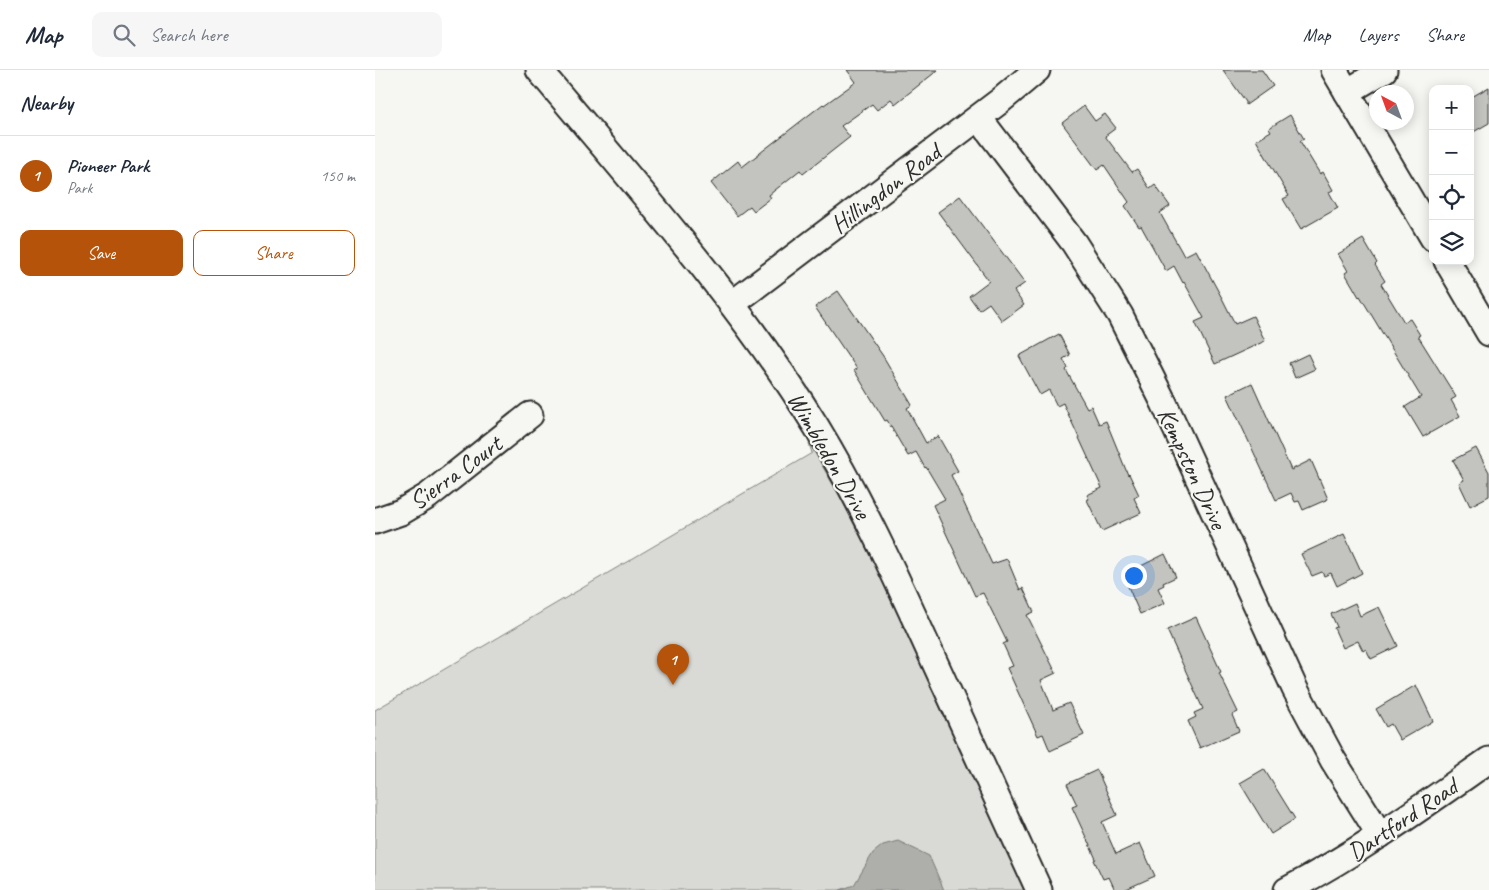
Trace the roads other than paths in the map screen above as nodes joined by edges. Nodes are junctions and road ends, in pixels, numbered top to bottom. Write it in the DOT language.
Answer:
graph roads {
  1 [pos="539,70"];
  2 [pos="1037,70"];
  3 [pos="1334,70"];
  4 [pos="1384,70"];
  5 [pos="1347,92"];
  6 [pos="979,118"];
  7 [pos="1429,231"];
  8 [pos="1449,265"];
  9 [pos="732,304"];
  10 [pos="1489,333"];
  11 [pos="530,415"];
  12 [pos="375,521"];
  13 [pos="1489,760"];
  14 [pos="1381,835"];
  15 [pos="1039,890"];
  16 [pos="1287,890"];
  1 -- 9 [label="street, Wimbledon Drive"];
  2 -- 6 [label="street, Hillingdon Road"];
  3 -- 5 [label="street"];
  4 -- 5 [label="street"];
  5 -- 7 [label="street"];
  6 -- 9 [label="street, Hillingdon Road"];
  6 -- 14 [label="street, Kempston Drive"];
  8 -- 10 [label="street"];
  9 -- 15 [label="street, Wimbledon Drive"];
  11 -- 12 [label="street, Sierra Court"];
  13 -- 14 [label="street, Dartford Road"];
  14 -- 16 [label="street, Dartford Road"];
}
